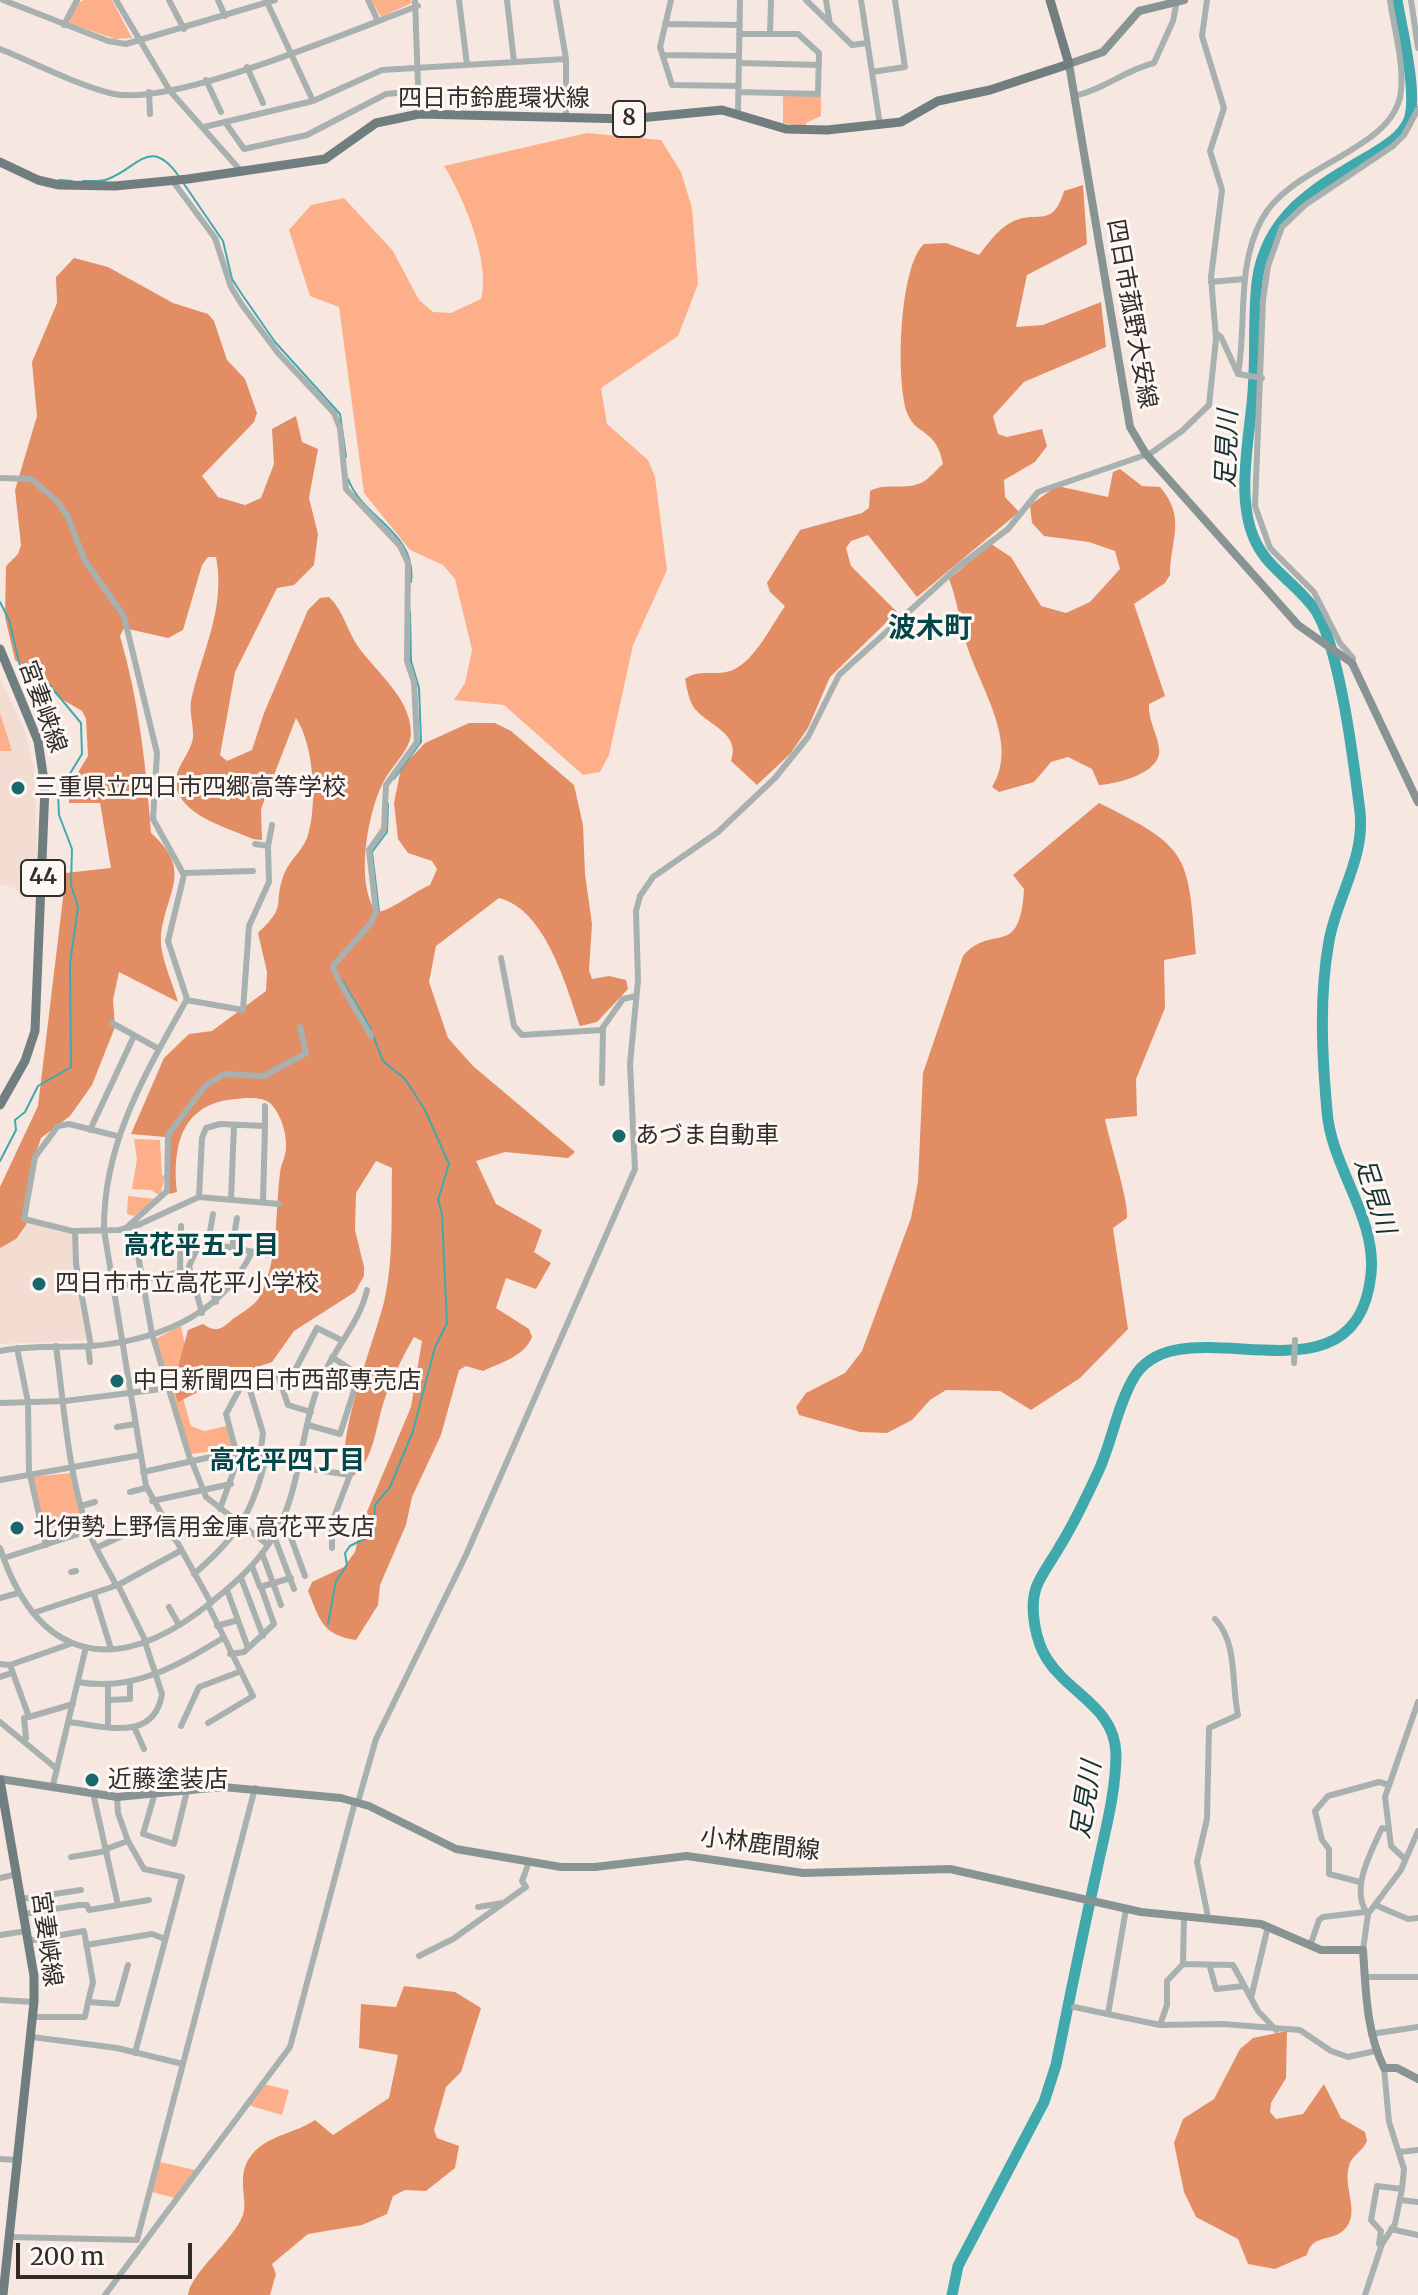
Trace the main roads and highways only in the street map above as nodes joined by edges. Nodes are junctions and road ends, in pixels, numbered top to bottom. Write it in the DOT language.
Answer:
graph roads {
  1 [pos="1050,0"];
  2 [pos="1180,1"];
  3 [pos="1069,64"];
  4 [pos="0,162"];
  5 [pos="0,649"];
  6 [pos="1418,802"];
  7 [pos="0,1105"];
  8 [pos="0,1779"];
  9 [pos="0,1788"];
  10 [pos="1418,2079"];
  11 [pos="4,2255"];
  12 [pos="3,2295"];
  1 -- 3 [label="main road"];
  2 -- 3 [label="main road"];
  3 -- 4 [label="main road, 四日市鈴鹿環状線 / 8"];
  3 -- 6 [label="main road, 四日市菰野大安線"];
  5 -- 7 [label="main road, 宮妻峡線 / 44"];
  8 -- 9 [label="main road, 宮妻峡線"];
  8 -- 10 [label="main road, 小林鹿間線"];
  9 -- 11 [label="main road, 宮妻峡線"];
  11 -- 12 [label="main road, 宮妻峡線"];
}
